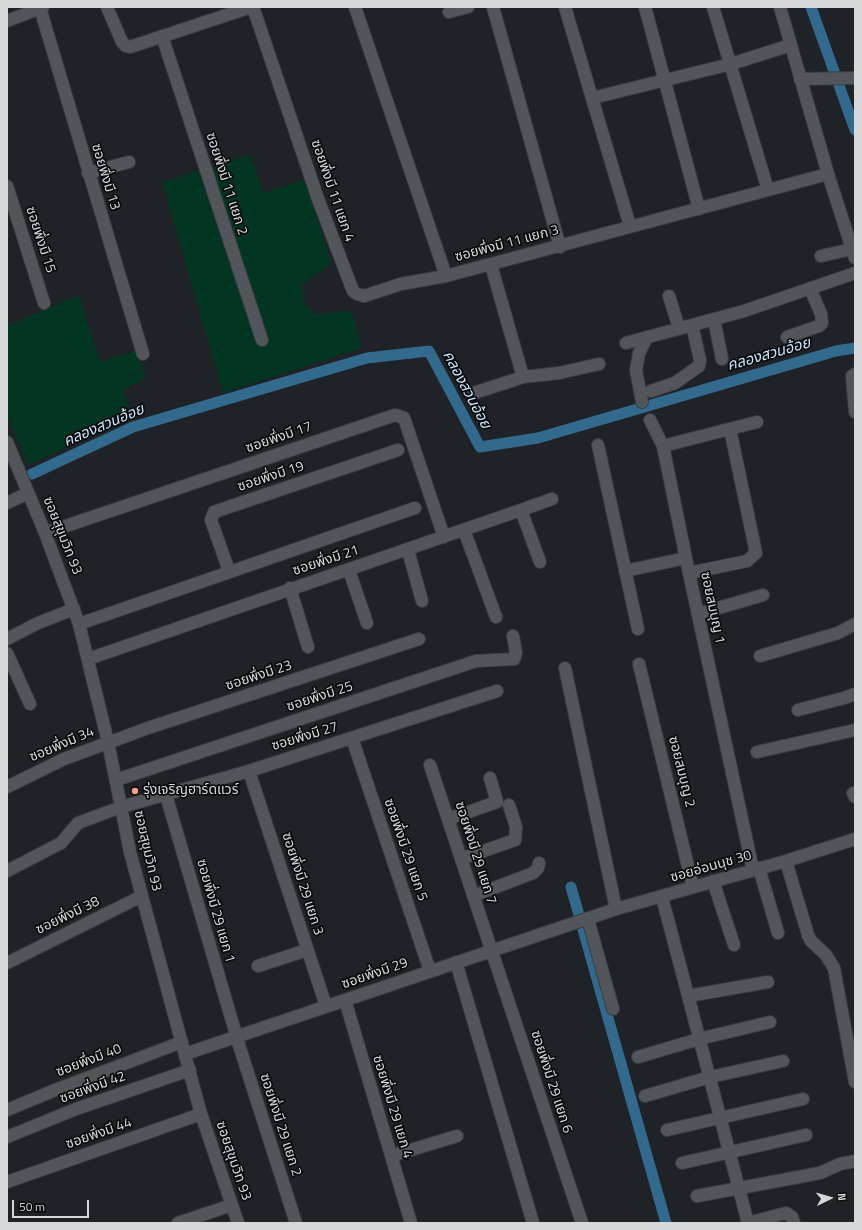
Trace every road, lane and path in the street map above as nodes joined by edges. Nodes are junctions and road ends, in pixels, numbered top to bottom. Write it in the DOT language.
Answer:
graph roads {
  1 [pos="41,7"];
  2 [pos="107,7"];
  3 [pos="252,7"];
  4 [pos="355,7"];
  5 [pos="468,7"];
  6 [pos="493,7"];
  7 [pos="565,7"];
  8 [pos="645,7"];
  9 [pos="713,7"];
  10 [pos="780,7"];
  11 [pos="449,12"];
  12 [pos="7,21"];
  13 [pos="162,36"];
  14 [pos="791,45"];
  15 [pos="731,64"];
  16 [pos="852,78"];
  17 [pos="800,79"];
  18 [pos="664,80"];
  19 [pos="592,98"];
  20 [pos="130,162"];
  21 [pos="88,173"];
  22 [pos="828,174"];
  23 [pos="7,186"];
  24 [pos="768,190"];
  25 [pos="699,209"];
  26 [pos="630,226"];
  27 [pos="560,247"];
  28 [pos="854,253"];
  29 [pos="821,256"];
  30 [pos="492,265"];
  31 [pos="855,273"];
  32 [pos="446,276"];
  33 [pos="810,288"];
  34 [pos="669,296"];
  35 [pos="44,303"];
  36 [pos="714,319"];
  37 [pos="692,325"];
  38 [pos="678,328"];
  39 [pos="647,337"];
  40 [pos="786,337"];
  41 [pos="262,340"];
  42 [pos="626,343"];
  43 [pos="143,354"];
  44 [pos="722,359"];
  45 [pos="599,364"];
  46 [pos="855,374"];
  47 [pos="523,377"];
  48 [pos="651,391"];
  49 [pos="474,393"];
  50 [pos="642,402"];
  51 [pos="855,412"];
  52 [pos="650,420"];
  53 [pos="757,422"];
  54 [pos="730,429"];
  55 [pos="7,442"];
  56 [pos="598,445"];
  57 [pos="664,446"];
  58 [pos="398,450"];
  59 [pos="28,493"];
  60 [pos="552,499"];
  61 [pos="7,503"];
  62 [pos="415,508"];
  63 [pos="521,510"];
  64 [pos="464,530"];
  65 [pos="45,533"];
  66 [pos="444,537"];
  67 [pos="408,550"];
  68 [pos="686,558"];
  69 [pos="540,562"];
  70 [pos="349,570"];
  71 [pos="229,571"];
  72 [pos="625,572"];
  73 [pos="689,573"];
  74 [pos="290,588"];
  75 [pos="763,595"];
  76 [pos="422,601"];
  77 [pos="74,609"];
  78 [pos="698,614"];
  79 [pos="496,617"];
  80 [pos="367,623"];
  81 [pos="78,624"];
  82 [pos="855,624"];
  83 [pos="638,629"];
  84 [pos="513,636"];
  85 [pos="7,639"];
  86 [pos="419,639"];
  87 [pos="308,647"];
  88 [pos="7,653"];
  89 [pos="760,656"];
  90 [pos="88,659"];
  91 [pos="639,664"];
  92 [pos="565,668"];
  93 [pos="497,691"];
  94 [pos="855,694"];
  95 [pos="30,704"];
  96 [pos="798,710"];
  97 [pos="855,730"];
  98 [pos="352,738"];
  99 [pos="108,742"];
  100 [pos="757,752"];
  101 [pos="430,765"];
  102 [pos="249,771"];
  103 [pos="490,778"];
  104 [pos="116,780"];
  105 [pos="7,787"];
  106 [pos="166,795"];
  107 [pos="509,805"];
  108 [pos="121,807"];
  109 [pos="448,819"];
  110 [pos="855,839"];
  111 [pos="461,859"];
  112 [pos="786,861"];
  113 [pos="539,863"];
  114 [pos="756,869"];
  115 [pos="7,871"];
  116 [pos="713,881"];
  117 [pos="693,887"];
  118 [pos="142,896"];
  119 [pos="473,896"];
  120 [pos="662,897"];
  121 [pos="616,909"];
  122 [pos="583,920"];
  123 [pos="778,933"];
  124 [pos="734,945"];
  125 [pos="308,950"];
  126 [pos="491,951"];
  127 [pos="456,962"];
  128 [pos="7,963"];
  129 [pos="258,966"];
  130 [pos="430,971"];
  131 [pos="768,982"];
  132 [pos="688,996"];
  133 [pos="345,1000"];
  134 [pos="326,1006"];
  135 [pos="613,1009"];
  136 [pos="770,1022"];
  137 [pos="236,1036"];
  138 [pos="699,1039"];
  139 [pos="183,1048"];
  140 [pos="638,1057"];
  141 [pos="783,1061"];
  142 [pos="190,1070"];
  143 [pos="710,1077"];
  144 [pos="855,1082"];
  145 [pos="645,1096"];
  146 [pos="803,1099"];
  147 [pos="7,1110"];
  148 [pos="201,1114"];
  149 [pos="720,1117"];
  150 [pos="667,1130"];
  151 [pos="806,1135"];
  152 [pos="457,1136"];
  153 [pos="7,1137"];
  154 [pos="729,1152"];
  155 [pos="391,1156"];
  156 [pos="855,1161"];
  157 [pos="682,1162"];
  158 [pos="7,1182"];
  159 [pos="738,1188"];
  160 [pos="697,1196"];
  161 [pos="232,1204"];
  162 [pos="178,1223"];
  163 [pos="238,1223"];
  164 [pos="296,1223"];
  165 [pos="412,1223"];
  166 [pos="533,1223"];
  167 [pos="582,1223"];
  168 [pos="748,1223"];
  169 [pos="794,1223"];
  1 -- 12 [label="street"];
  1 -- 21 [label="street, ซอยพึ่งมี 13"];
  2 -- 13 [label="street"];
  3 -- 13 [label="street"];
  3 -- 32 [label="street, ซอยพึ่งมี 11 แยก 4"];
  4 -- 32 [label="street, ซอยพึ่งมี 11 แยก 3"];
  5 -- 11 [label="street"];
  6 -- 27 [label="street"];
  7 -- 19 [label="street"];
  8 -- 18 [label="street"];
  9 -- 15 [label="street"];
  10 -- 14 [label="street"];
  13 -- 41 [label="street, ซอยพึ่งมี 11 แยก 2"];
  14 -- 15 [label="street"];
  14 -- 17 [label="street"];
  15 -- 18 [label="street"];
  15 -- 24 [label="street"];
  16 -- 17 [label="street"];
  17 -- 22 [label="street"];
  18 -- 19 [label="street"];
  18 -- 25 [label="street"];
  19 -- 26 [label="street"];
  20 -- 21 [label="street"];
  21 -- 43 [label="street, ซอยพึ่งมี 13"];
  22 -- 24 [label="street, ซอยพึ่งมี 11 แยก 3"];
  22 -- 28 [label="street"];
  23 -- 35 [label="street, ซอยพึ่งมี 15"];
  24 -- 25 [label="street, ซอยพึ่งมี 11 แยก 3"];
  25 -- 26 [label="street, ซอยพึ่งมี 11 แยก 3"];
  26 -- 27 [label="street, ซอยพึ่งมี 11 แยก 3"];
  27 -- 30 [label="street, ซอยพึ่งมี 11 แยก 3"];
  28 -- 29 [label="street"];
  30 -- 32 [label="street, ซอยพึ่งมี 11 แยก 3"];
  30 -- 47 [label="street"];
  31 -- 33 [label="street"];
  33 -- 36 [label="street"];
  33 -- 40 [label="street"];
  34 -- 38 [label="street"];
  36 -- 37 [label="street"];
  36 -- 44 [label="street"];
  37 -- 38 [label="street"];
  37 -- 48 [label="street"];
  38 -- 39 [label="street"];
  39 -- 42 [label="street"];
  39 -- 50 [label="street"];
  45 -- 47 [label="street"];
  46 -- 51 [label="street"];
  47 -- 49 [label="street"];
  52 -- 57 [label="street, ซอยสมบุญ 1"];
  53 -- 54 [label="street"];
  54 -- 57 [label="street"];
  54 -- 73 [label="street"];
  55 -- 59 [label="street, ซอยสุขุมวิท 93"];
  56 -- 72 [label="street"];
  57 -- 68 [label="street, ซอยสมบุญ 1"];
  58 -- 71 [label="street, ซอยพึ่งมี 19"];
  59 -- 61 [label="street"];
  59 -- 65 [label="street, ซอยสุขุมวิท 93"];
  60 -- 63 [label="street, ซอยพึ่งมี 21"];
  62 -- 71 [label="street"];
  63 -- 64 [label="street, ซอยพึ่งมี 21"];
  63 -- 69 [label="street"];
  64 -- 66 [label="street, ซอยพึ่งมี 21"];
  64 -- 79 [label="street"];
  65 -- 66 [label="street, ซอยพึ่งมี 17"];
  65 -- 77 [label="street, ซอยสุขุมวิท 93"];
  66 -- 67 [label="street, ซอยพึ่งมี 21"];
  67 -- 70 [label="street, ซอยพึ่งมี 21"];
  67 -- 76 [label="street"];
  68 -- 72 [label="street"];
  68 -- 73 [label="street, ซอยสมบุญ 1"];
  70 -- 74 [label="street, ซอยพึ่งมี 21"];
  70 -- 80 [label="street"];
  71 -- 81 [label="street"];
  72 -- 83 [label="street"];
  73 -- 78 [label="street, ซอยสมบุญ 1"];
  74 -- 87 [label="street"];
  74 -- 90 [label="street, ซอยพึ่งมี 21"];
  75 -- 78 [label="street"];
  77 -- 81 [label="street, ซอยสุขุมวิท 93"];
  77 -- 85 [label="street"];
  78 -- 114 [label="street, ซอยสมบุญ 1"];
  81 -- 90 [label="street, ซอยสุขุมวิท 93"];
  82 -- 89 [label="street"];
  84 -- 104 [label="street, ซอยพึ่งมี 25"];
  86 -- 99 [label="street, ซอยพึ่งมี 23"];
  88 -- 95 [label="street"];
  90 -- 99 [label="street, ซอยสุขุมวิท 93"];
  91 -- 117 [label="street, ซอยสมบุญ 2"];
  92 -- 121 [label="street"];
  93 -- 98 [label="street, ซอยพึ่งมี 27"];
  94 -- 96 [label="street"];
  97 -- 100 [label="street"];
  98 -- 102 [label="street, ซอยพึ่งมี 27"];
  98 -- 130 [label="street, ซอยพึ่งมี 29 แยก 5"];
  99 -- 104 [label="street, ซอยสุขุมวิท 93"];
  99 -- 105 [label="street, ซอยพึ่งมี 34"];
  101 -- 109 [label="street, ซอยพึ่งมี 29 แยก 7"];
  102 -- 106 [label="street, ซอยพึ่งมี 27"];
  102 -- 125 [label="street, ซอยพึ่งมี 29 แยก 3"];
  103 -- 109 [label="street"];
  104 -- 108 [label="street, ซอยสุขุมวิท 93"];
  106 -- 108 [label="street, ซอยพึ่งมี 27"];
  106 -- 137 [label="street, ซอยพึ่งมี 29 แยก 1"];
  107 -- 111 [label="street"];
  108 -- 115 [label="street, ซอยพึ่งมี 27"];
  108 -- 118 [label="street, ซอยสุขุมวิท 93"];
  109 -- 111 [label="street, ซอยพึ่งมี 29 แยก 7"];
  110 -- 112 [label="street, ซอยอ่อนนุช 30"];
  111 -- 119 [label="street, ซอยพึ่งมี 29 แยก 7"];
  112 -- 114 [label="street, ซอยอ่อนนุช 30"];
  112 -- 144 [label="street"];
  113 -- 119 [label="street"];
  114 -- 116 [label="street, ซอยอ่อนนุช 30"];
  114 -- 123 [label="street, ซอยสมบุญ 1"];
  116 -- 117 [label="street, ซอยอ่อนนุช 30"];
  116 -- 124 [label="street"];
  117 -- 120 [label="street, ซอยอ่อนนุช 30"];
  118 -- 128 [label="street, ซอยพึ่งมี 38"];
  118 -- 139 [label="street, ซอยสุขุมวิท 93"];
  119 -- 126 [label="street, ซอยพึ่งมี 29 แยก 7"];
  120 -- 121 [label="street, ซอยอ่อนนุช 30"];
  120 -- 132 [label="street"];
  121 -- 122 [label="street, ซอยอ่อนนุช 30"];
  122 -- 126 [label="street, ซอยพึ่งมี 29"];
  122 -- 135 [label="street"];
  125 -- 129 [label="street"];
  125 -- 134 [label="street, ซอยพึ่งมี 29 แยก 3"];
  126 -- 127 [label="street, ซอยพึ่งมี 29"];
  126 -- 167 [label="street, ซอยพึ่งมี 29 แยก 6"];
  127 -- 130 [label="street, ซอยพึ่งมี 29"];
  127 -- 166 [label="street"];
  130 -- 133 [label="street, ซอยพึ่งมี 29"];
  131 -- 132 [label="street"];
  132 -- 138 [label="street"];
  133 -- 134 [label="street, ซอยพึ่งมี 29"];
  133 -- 155 [label="street, ซอยพึ่งมี 29 แยก 4"];
  134 -- 137 [label="street, ซอยพึ่งมี 29"];
  136 -- 138 [label="street"];
  137 -- 139 [label="street, ซอยพึ่งมี 29"];
  137 -- 164 [label="street, ซอยพึ่งมี 29 แยก 2"];
  138 -- 140 [label="street"];
  138 -- 143 [label="street"];
  139 -- 142 [label="street, ซอยสุขุมวิท 93"];
  139 -- 147 [label="street, ซอยพึ่งมี 40"];
  141 -- 143 [label="street"];
  142 -- 148 [label="street, ซอยสุขุมวิท 93"];
  142 -- 153 [label="street, ซอยพึ่งมี 42"];
  143 -- 145 [label="street"];
  143 -- 149 [label="street"];
  146 -- 149 [label="street"];
  148 -- 158 [label="street, ซอยพึ่งมี 44"];
  148 -- 161 [label="street, ซอยสุขุมวิท 93"];
  149 -- 150 [label="street"];
  149 -- 154 [label="street"];
  151 -- 154 [label="street"];
  152 -- 155 [label="street"];
  154 -- 157 [label="street"];
  154 -- 159 [label="street"];
  155 -- 165 [label="street, ซอยพึ่งมี 29 แยก 4"];
  156 -- 159 [label="street"];
  159 -- 160 [label="street"];
  159 -- 168 [label="street"];
  161 -- 162 [label="street"];
  161 -- 163 [label="street, ซอยสุขุมวิท 93"];
  168 -- 169 [label="street"];
}
